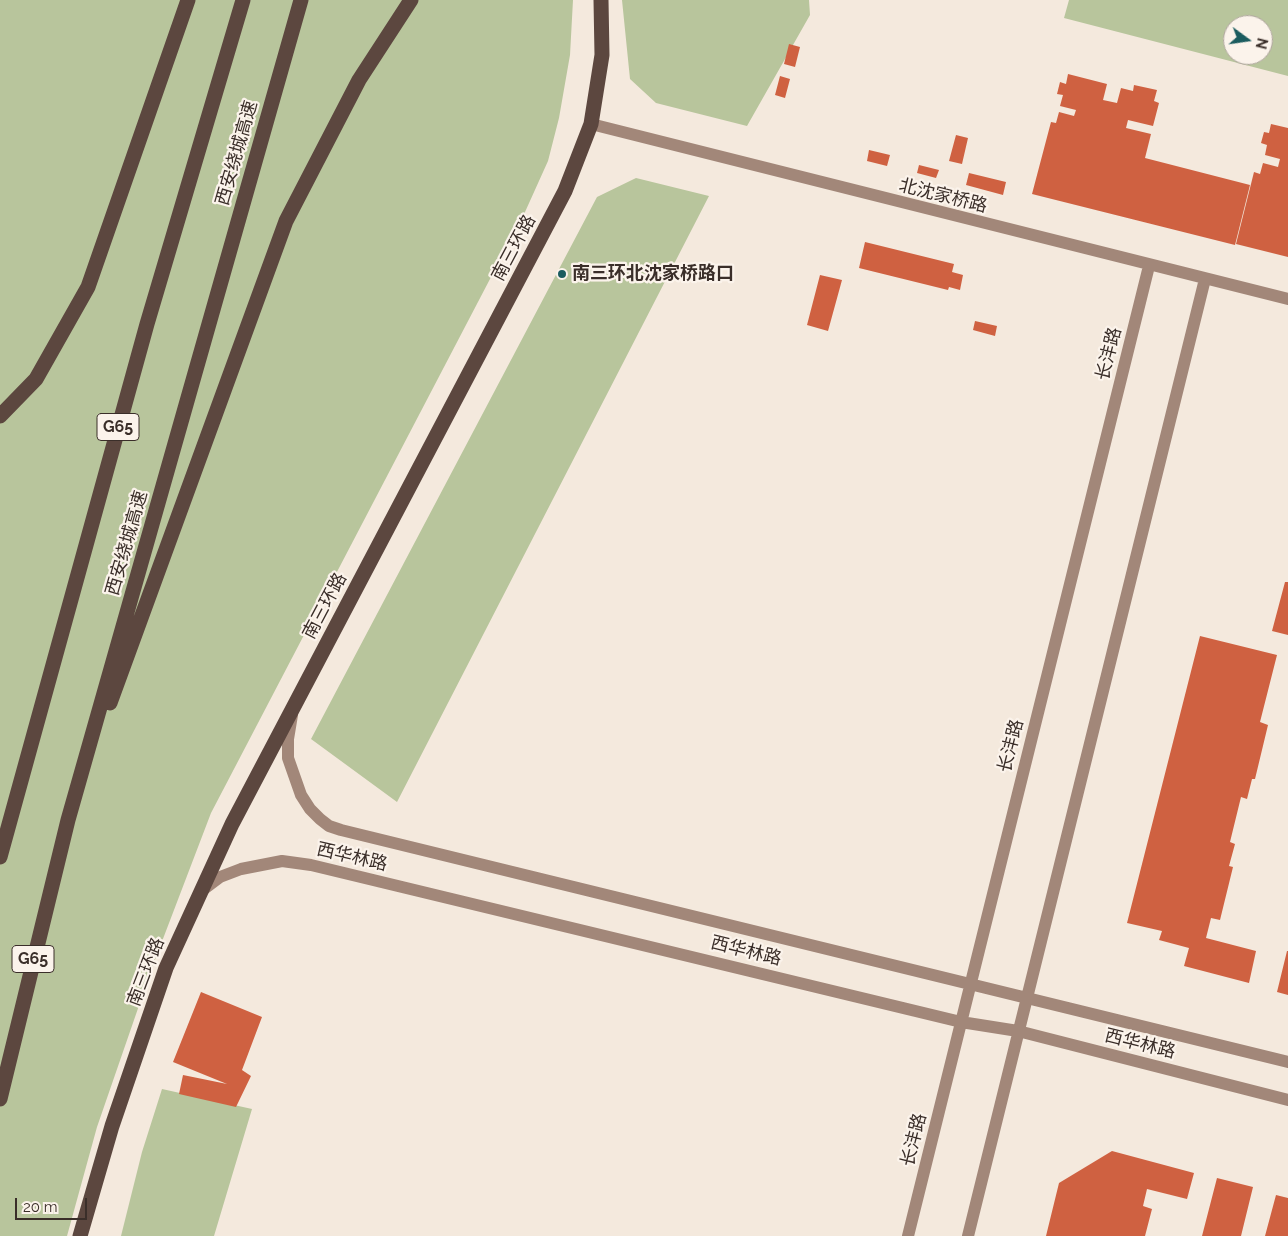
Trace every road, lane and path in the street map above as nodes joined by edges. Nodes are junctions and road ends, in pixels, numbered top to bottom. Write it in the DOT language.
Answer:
graph roads {
  1 [pos="188,0"];
  2 [pos="243,0"];
  3 [pos="301,0"];
  4 [pos="411,0"];
  5 [pos="602,0"];
  6 [pos="591,124"];
  7 [pos="1149,266"];
  8 [pos="1205,279"];
  9 [pos="1288,299"];
  10 [pos="0,416"];
  11 [pos="294,706"];
  12 [pos="68,820"];
  13 [pos="0,856"];
  14 [pos="200,892"];
  15 [pos="970,983"];
  16 [pos="1026,997"];
  17 [pos="961,1022"];
  18 [pos="1018,1031"];
  19 [pos="1288,1062"];
  20 [pos="0,1098"];
  21 [pos="1288,1100"];
  22 [pos="80,1236"];
  23 [pos="908,1236"];
  24 [pos="968,1236"];
  1 -- 10 [label="highway"];
  2 -- 13 [label="highway, G65"];
  3 -- 12 [label="highway, 西安绕城高速 / G65"];
  4 -- 12 [label="highway"];
  5 -- 6 [label="highway, 南三环路"];
  6 -- 7 [label="street, 北沈家桥路"];
  6 -- 11 [label="highway, 南三环路"];
  7 -- 8 [label="street, 北沈家桥路"];
  7 -- 15 [label="street, 长沣路"];
  8 -- 9 [label="street, 北沈家桥路"];
  8 -- 16 [label="street"];
  11 -- 14 [label="highway, 南三环路"];
  11 -- 15 [label="street, 西华林路"];
  12 -- 20 [label="highway, 西安绕城高速 / G65"];
  14 -- 17 [label="street, 西华林路"];
  14 -- 22 [label="highway, 南三环路"];
  15 -- 16 [label="street, 西华林路"];
  15 -- 17 [label="street, 长沣路"];
  16 -- 18 [label="street"];
  16 -- 19 [label="street, 西华林路"];
  17 -- 18 [label="street, 西华林路"];
  17 -- 23 [label="street, 长沣路"];
  18 -- 21 [label="street, 西华林路"];
  18 -- 24 [label="street"];
}
